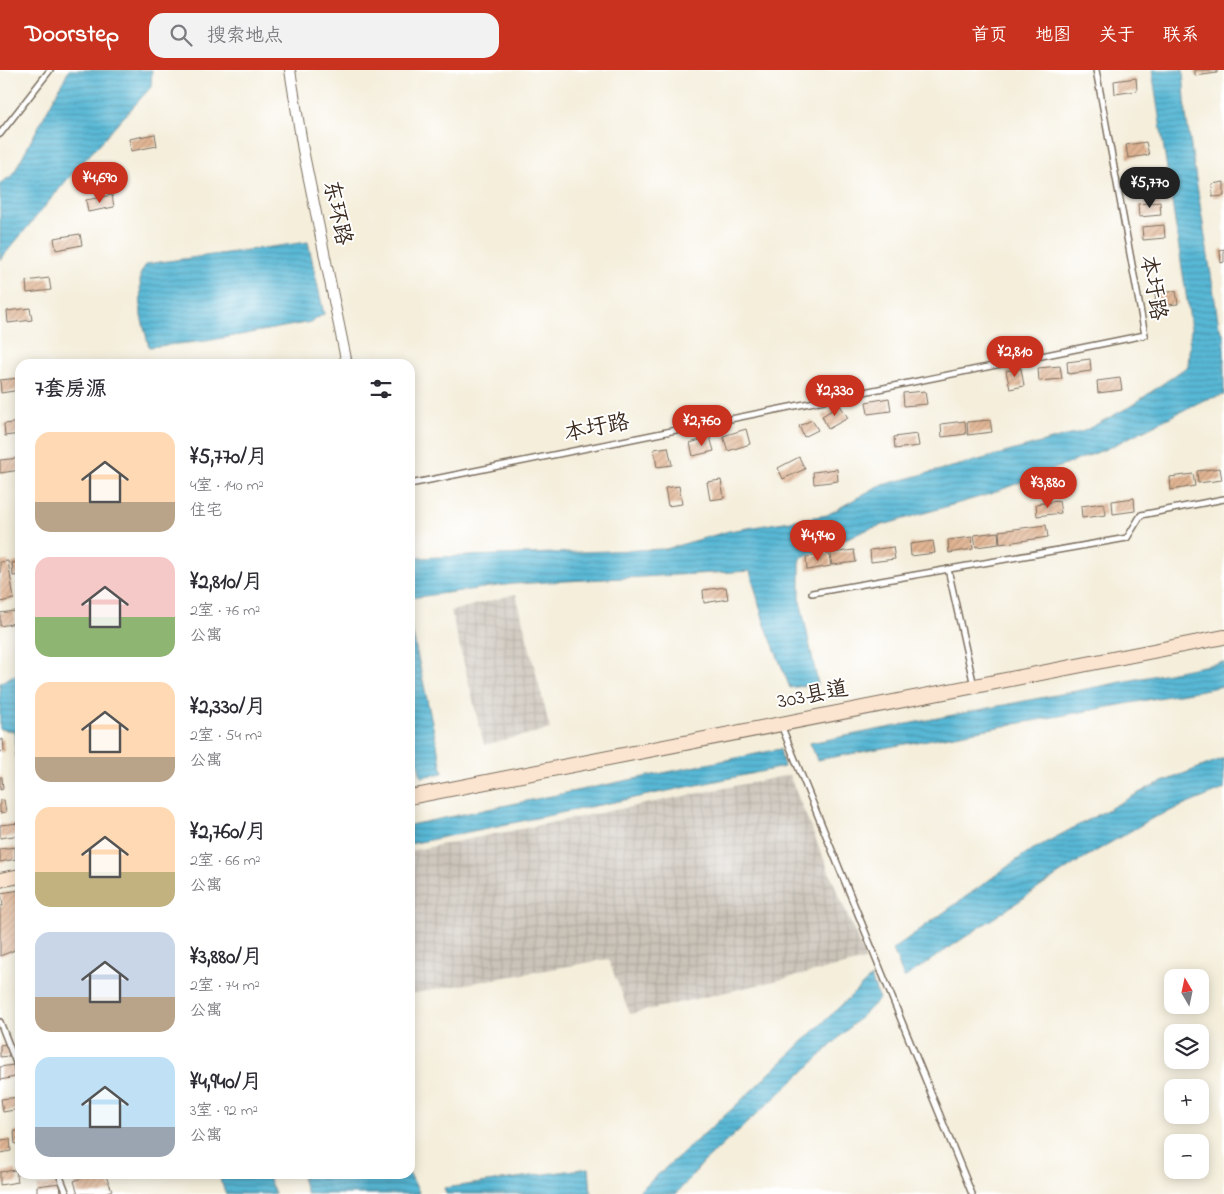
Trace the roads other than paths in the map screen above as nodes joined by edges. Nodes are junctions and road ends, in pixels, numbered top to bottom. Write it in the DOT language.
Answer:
graph roads {
  1 [pos="50,70"];
  2 [pos="290,70"];
  3 [pos="1096,70"];
  4 [pos="0,134"];
  5 [pos="346,359"];
  6 [pos="415,483"];
  7 [pos="1224,499"];
  8 [pos="948,569"];
  9 [pos="812,593"];
  10 [pos="1224,637"];
  11 [pos="974,686"];
  12 [pos="781,724"];
  13 [pos="415,796"];
  14 [pos="15,877"];
  15 [pos="0,880"];
  16 [pos="0,1022"];
  17 [pos="15,1060"];
  18 [pos="61,1179"];
  19 [pos="67,1194"];
  20 [pos="972,1194"];
  1 -- 4 [label="lane"];
  2 -- 5 [label="street, 东环路"];
  3 -- 6 [label="lane, 本圩路"];
  7 -- 8 [label="lane"];
  8 -- 9 [label="lane"];
  8 -- 11 [label="lane"];
  10 -- 11 [label="main road, 303县道"];
  11 -- 12 [label="main road, 303县道"];
  12 -- 13 [label="main road, 303县道"];
  12 -- 20 [label="lane"];
  14 -- 15 [label="main road"];
  16 -- 17 [label="lane"];
  18 -- 19 [label="lane"];
}
